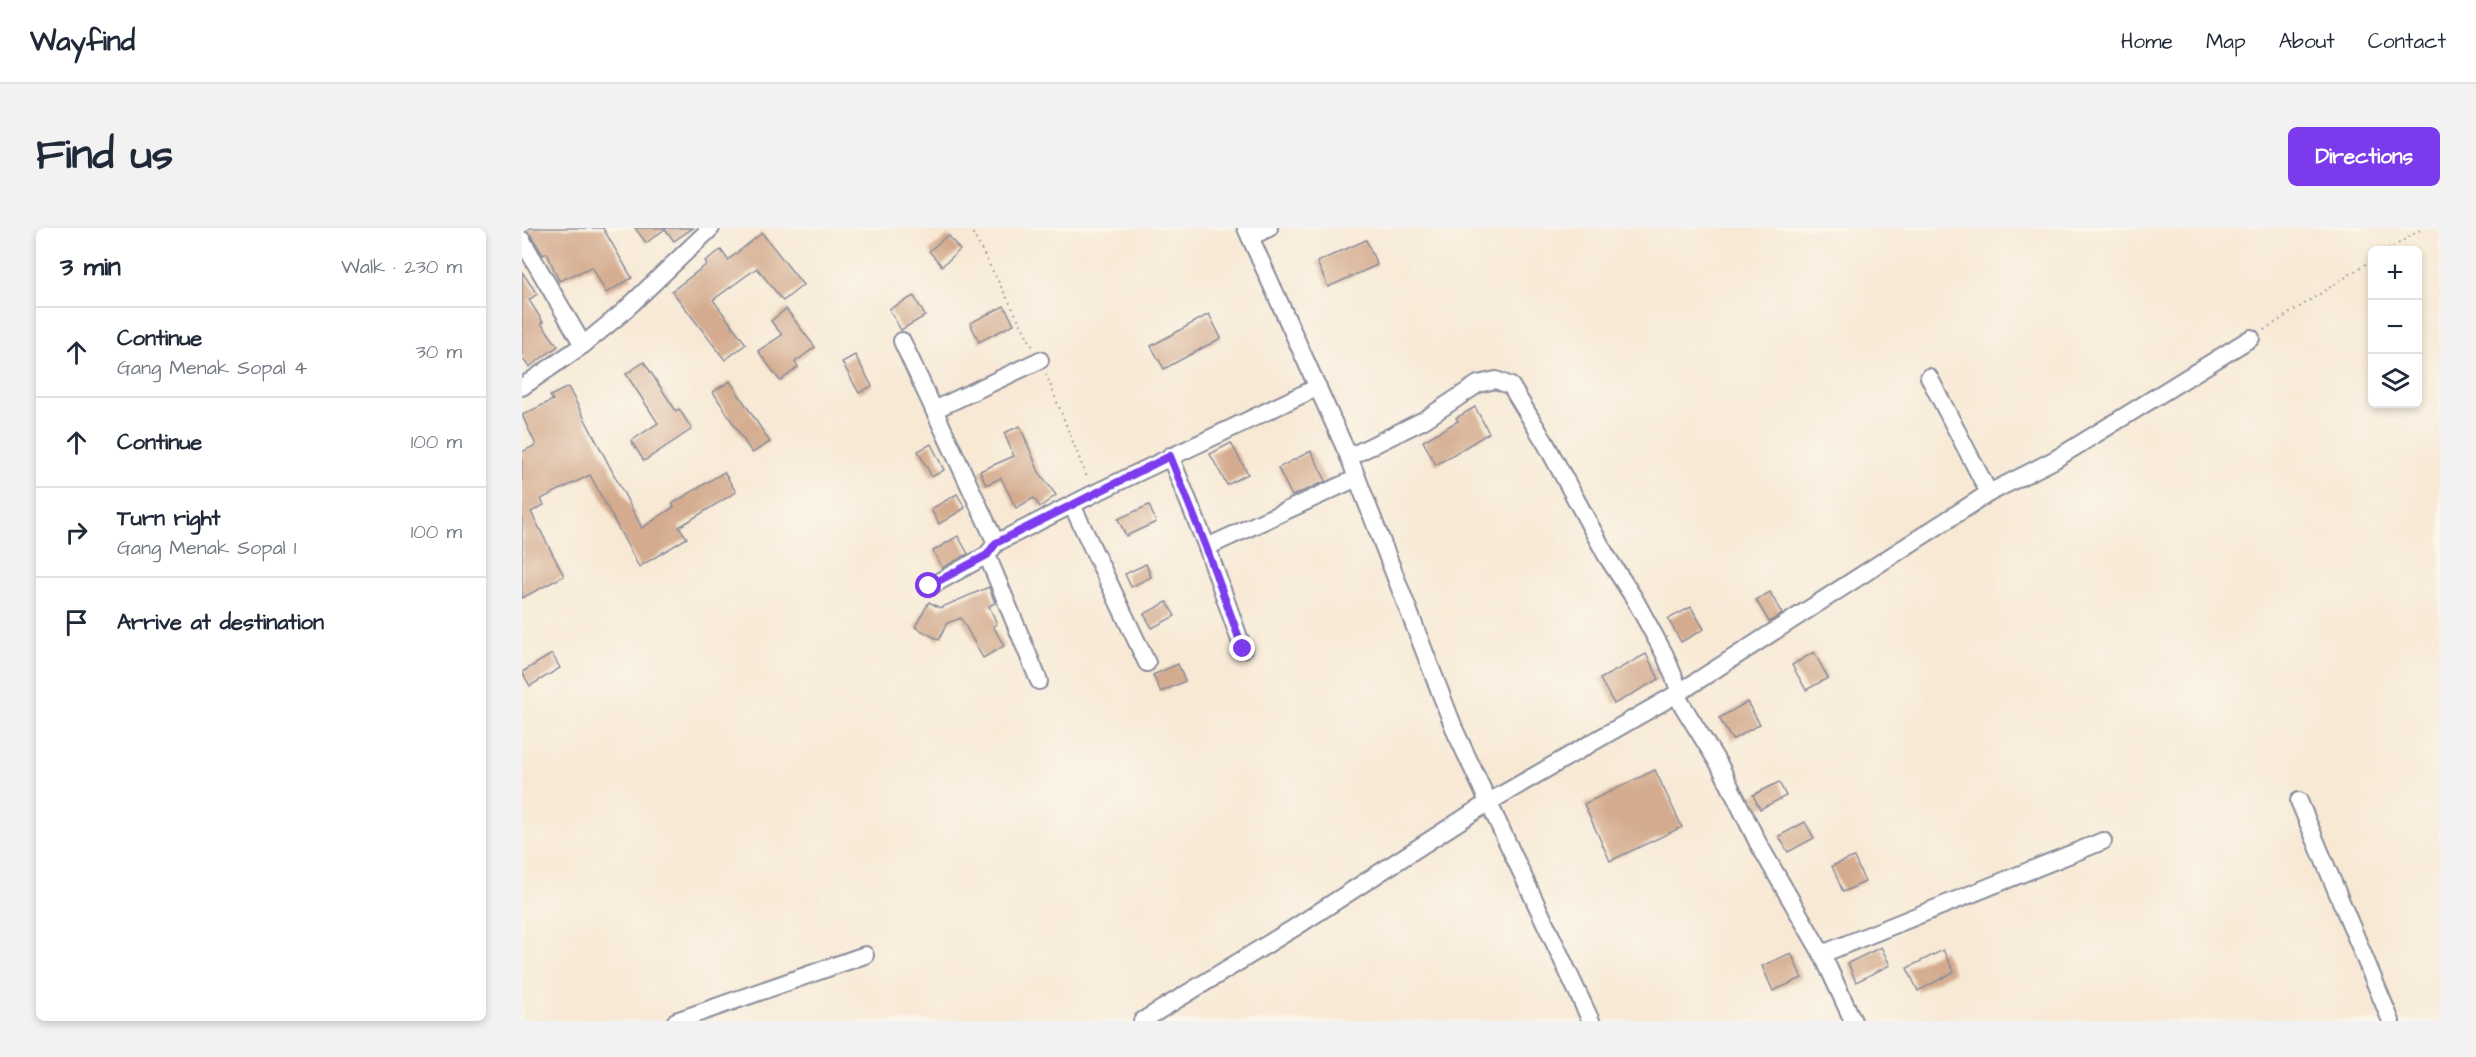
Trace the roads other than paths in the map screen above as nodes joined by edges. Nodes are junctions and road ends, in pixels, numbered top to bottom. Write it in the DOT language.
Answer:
graph roads {
  1 [pos="711,228"];
  2 [pos="1269,228"];
  3 [pos="1248,232"];
  4 [pos="522,240"];
  5 [pos="2251,338"];
  6 [pos="902,341"];
  7 [pos="583,345"];
  8 [pos="1040,360"];
  9 [pos="1929,377"];
  10 [pos="522,387"];
  11 [pos="1318,387"];
  12 [pos="934,410"];
  13 [pos="1170,456"];
  14 [pos="1349,457"];
  15 [pos="1357,478"];
  16 [pos="1989,494"];
  17 [pos="1072,505"];
  18 [pos="1206,547"];
  19 [pos="992,549"];
  20 [pos="929,586"];
  21 [pos="1243,649"];
  22 [pos="1147,663"];
  23 [pos="1039,681"];
  24 [pos="1681,701"];
  25 [pos="2299,801"];
  26 [pos="1489,802"];
  27 [pos="2103,841"];
  28 [pos="1822,954"];
  29 [pos="865,955"];
  30 [pos="676,1021"];
  31 [pos="1142,1021"];
  32 [pos="1591,1021"];
  33 [pos="1853,1021"];
  34 [pos="2391,1021"];
  1 -- 7 [label="street"];
  2 -- 3 [label="street"];
  3 -- 11 [label="street"];
  4 -- 7 [label="street"];
  5 -- 16 [label="street"];
  6 -- 12 [label="street"];
  7 -- 10 [label="street"];
  8 -- 12 [label="street"];
  9 -- 16 [label="street"];
  11 -- 13 [label="street"];
  11 -- 14 [label="street"];
  12 -- 19 [label="street"];
  13 -- 17 [label="street"];
  13 -- 18 [label="street"];
  14 -- 15 [label="street"];
  14 -- 24 [label="street"];
  15 -- 18 [label="street"];
  15 -- 26 [label="street"];
  16 -- 24 [label="street"];
  17 -- 19 [label="street"];
  17 -- 22 [label="street"];
  18 -- 21 [label="street"];
  19 -- 20 [label="street"];
  19 -- 23 [label="street"];
  24 -- 26 [label="street"];
  24 -- 28 [label="street"];
  25 -- 34 [label="street"];
  26 -- 31 [label="street"];
  26 -- 32 [label="street"];
  27 -- 28 [label="street"];
  28 -- 33 [label="street"];
  29 -- 30 [label="street"];
}
